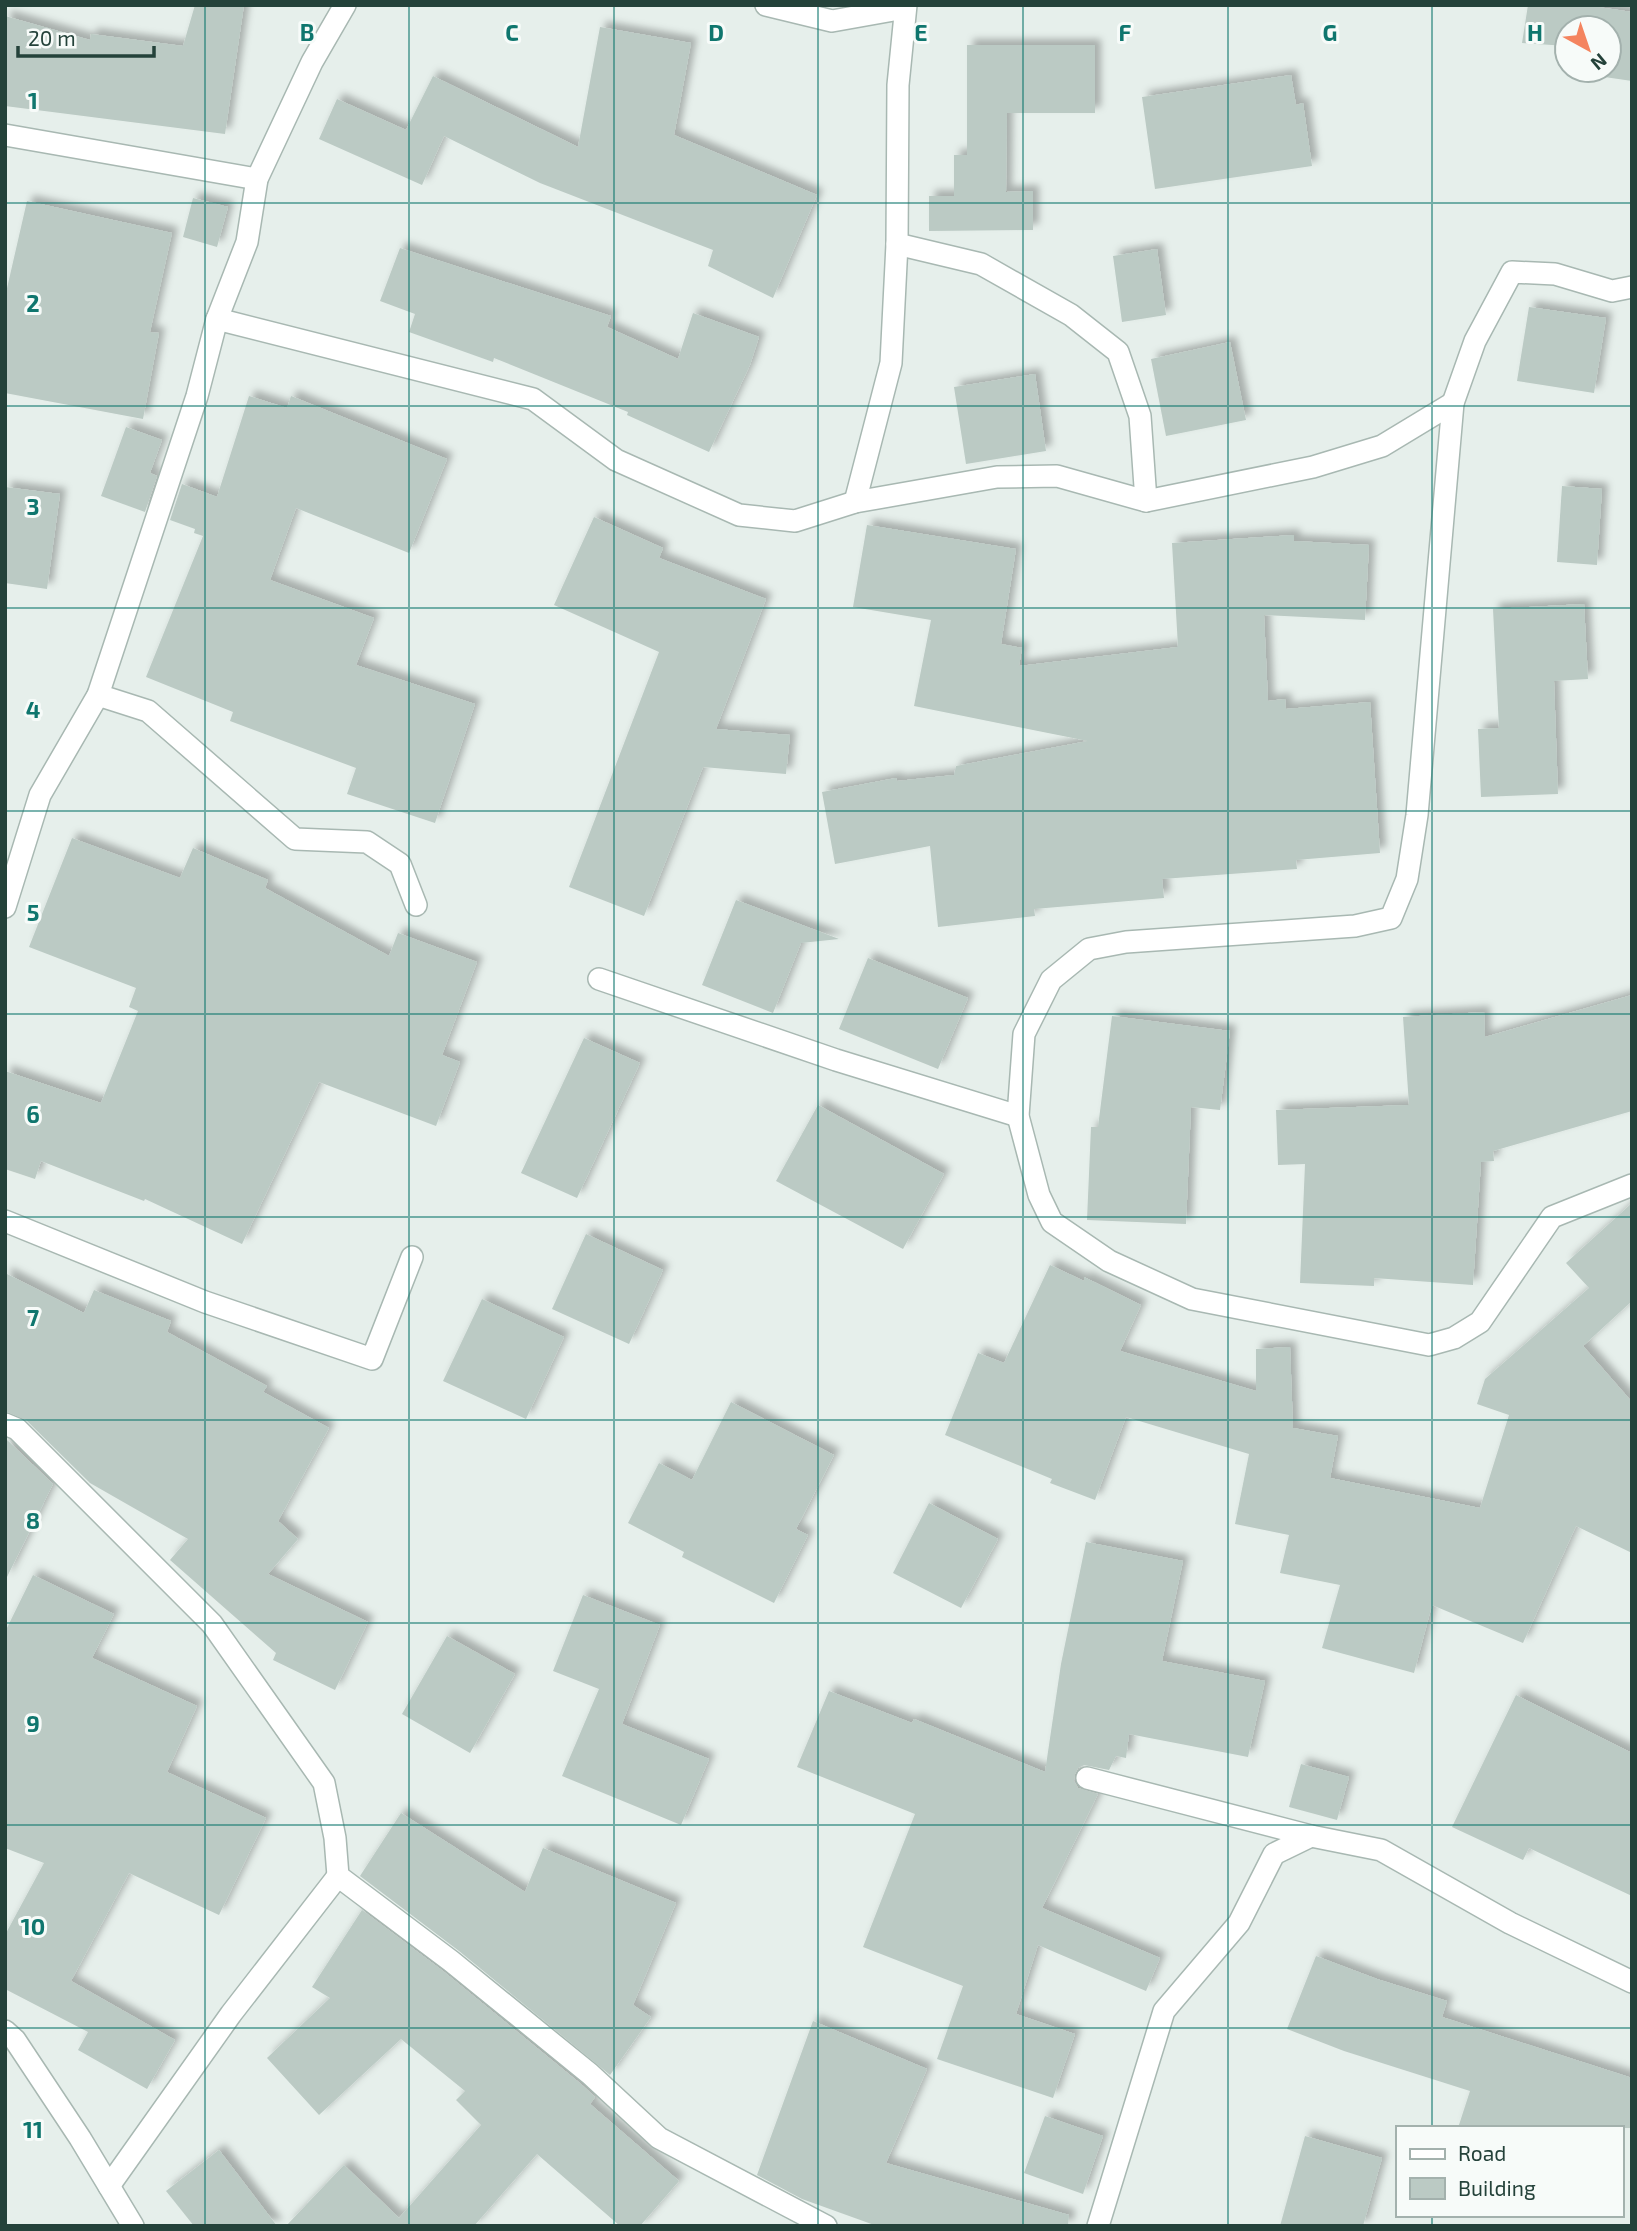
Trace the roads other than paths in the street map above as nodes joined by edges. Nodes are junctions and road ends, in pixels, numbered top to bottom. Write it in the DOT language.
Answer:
graph roads {
  1 [pos="345,5"];
  2 [pos="766,5"];
  3 [pos="906,7"];
  4 [pos="5,135"];
  5 [pos="257,179"];
  6 [pos="897,244"];
  7 [pos="1632,287"];
  8 [pos="216,319"];
  9 [pos="1453,403"];
  10 [pos="1146,501"];
  11 [pos="855,502"];
  12 [pos="98,695"];
  13 [pos="416,905"];
  14 [pos="5,907"];
  15 [pos="599,979"];
  16 [pos="1018,1116"];
  17 [pos="1632,1185"];
  18 [pos="5,1221"];
  19 [pos="412,1257"];
  20 [pos="5,1424"];
  21 [pos="1087,1778"];
  22 [pos="1311,1836"];
  23 [pos="338,1876"];
  24 [pos="1632,1982"];
  25 [pos="5,2031"];
  26 [pos="109,2186"];
  27 [pos="133,2226"];
  28 [pos="826,2226"];
  29 [pos="1098,2226"];
  1 -- 5 [label="street"];
  2 -- 3 [label="street"];
  3 -- 6 [label="street"];
  4 -- 5 [label="street"];
  5 -- 8 [label="street"];
  6 -- 10 [label="street"];
  6 -- 11 [label="street"];
  7 -- 9 [label="street"];
  8 -- 11 [label="street"];
  8 -- 12 [label="street"];
  9 -- 10 [label="street"];
  9 -- 16 [label="street"];
  10 -- 11 [label="street"];
  12 -- 13 [label="street"];
  12 -- 14 [label="street"];
  15 -- 16 [label="street"];
  16 -- 17 [label="street"];
  18 -- 19 [label="street"];
  20 -- 23 [label="street"];
  21 -- 22 [label="street"];
  22 -- 24 [label="street"];
  22 -- 29 [label="street"];
  23 -- 26 [label="street"];
  23 -- 28 [label="street"];
  25 -- 26 [label="street"];
  26 -- 27 [label="street"];
}
